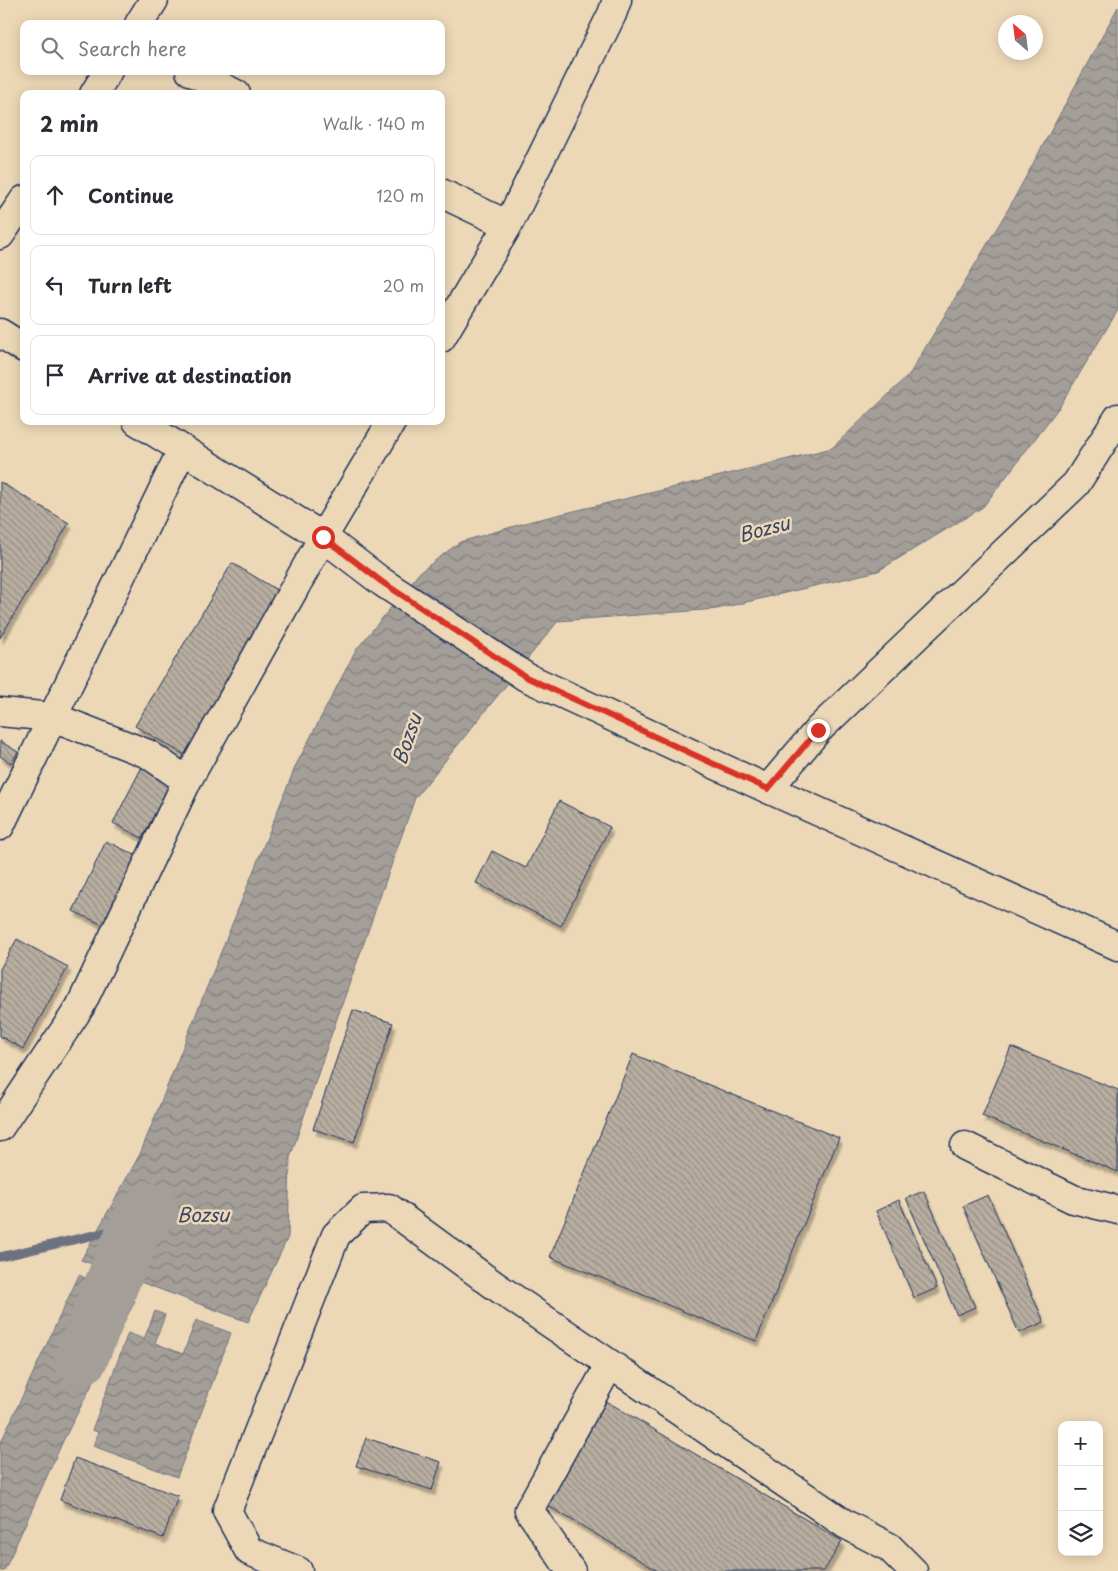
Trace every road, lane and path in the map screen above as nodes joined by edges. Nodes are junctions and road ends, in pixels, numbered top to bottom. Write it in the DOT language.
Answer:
graph roads {
  1 [pos="154,0"];
  2 [pos="616,0"];
  3 [pos="142,20"];
  4 [pos="106,75"];
  5 [pos="198,75"];
  6 [pos="96,90"];
  7 [pos="228,90"];
  8 [pos="445,195"];
  9 [pos="20,206"];
  10 [pos="508,225"];
  11 [pos="0,236"];
  12 [pos="445,331"];
  13 [pos="0,333"];
  14 [pos="20,346"];
  15 [pos="1118,418"];
  16 [pos="144,425"];
  17 [pos="390,425"];
  18 [pos="182,450"];
  19 [pos="323,537"];
  20 [pos="0,712"];
  21 [pos="53,717"];
  22 [pos="187,781"];
  23 [pos="768,789"];
  24 [pos="0,826"];
  25 [pos="1118,946"];
  26 [pos="0,1127"];
  27 [pos="965,1146"];
  28 [pos="1118,1210"];
  29 [pos="610,1364"];
  30 [pos="298,1571"];
  31 [pos="571,1571"];
  32 [pos="913,1571"];
  1 -- 3 [label="lane"];
  2 -- 10 [label="lane"];
  4 -- 6 [label="lane"];
  5 -- 7 [label="lane"];
  8 -- 10 [label="lane"];
  9 -- 11 [label="lane"];
  10 -- 12 [label="lane"];
  13 -- 14 [label="lane"];
  15 -- 23 [label="lane"];
  16 -- 18 [label="lane"];
  17 -- 19 [label="lane"];
  18 -- 19 [label="lane"];
  18 -- 21 [label="lane"];
  19 -- 22 [label="lane"];
  19 -- 23 [label="lane"];
  20 -- 21 [label="lane"];
  21 -- 22 [label="lane"];
  21 -- 24 [label="lane"];
  22 -- 26 [label="lane"];
  23 -- 25 [label="lane"];
  27 -- 28 [label="lane"];
  29 -- 30 [label="lane"];
  29 -- 31 [label="lane"];
  29 -- 32 [label="lane"];
}
